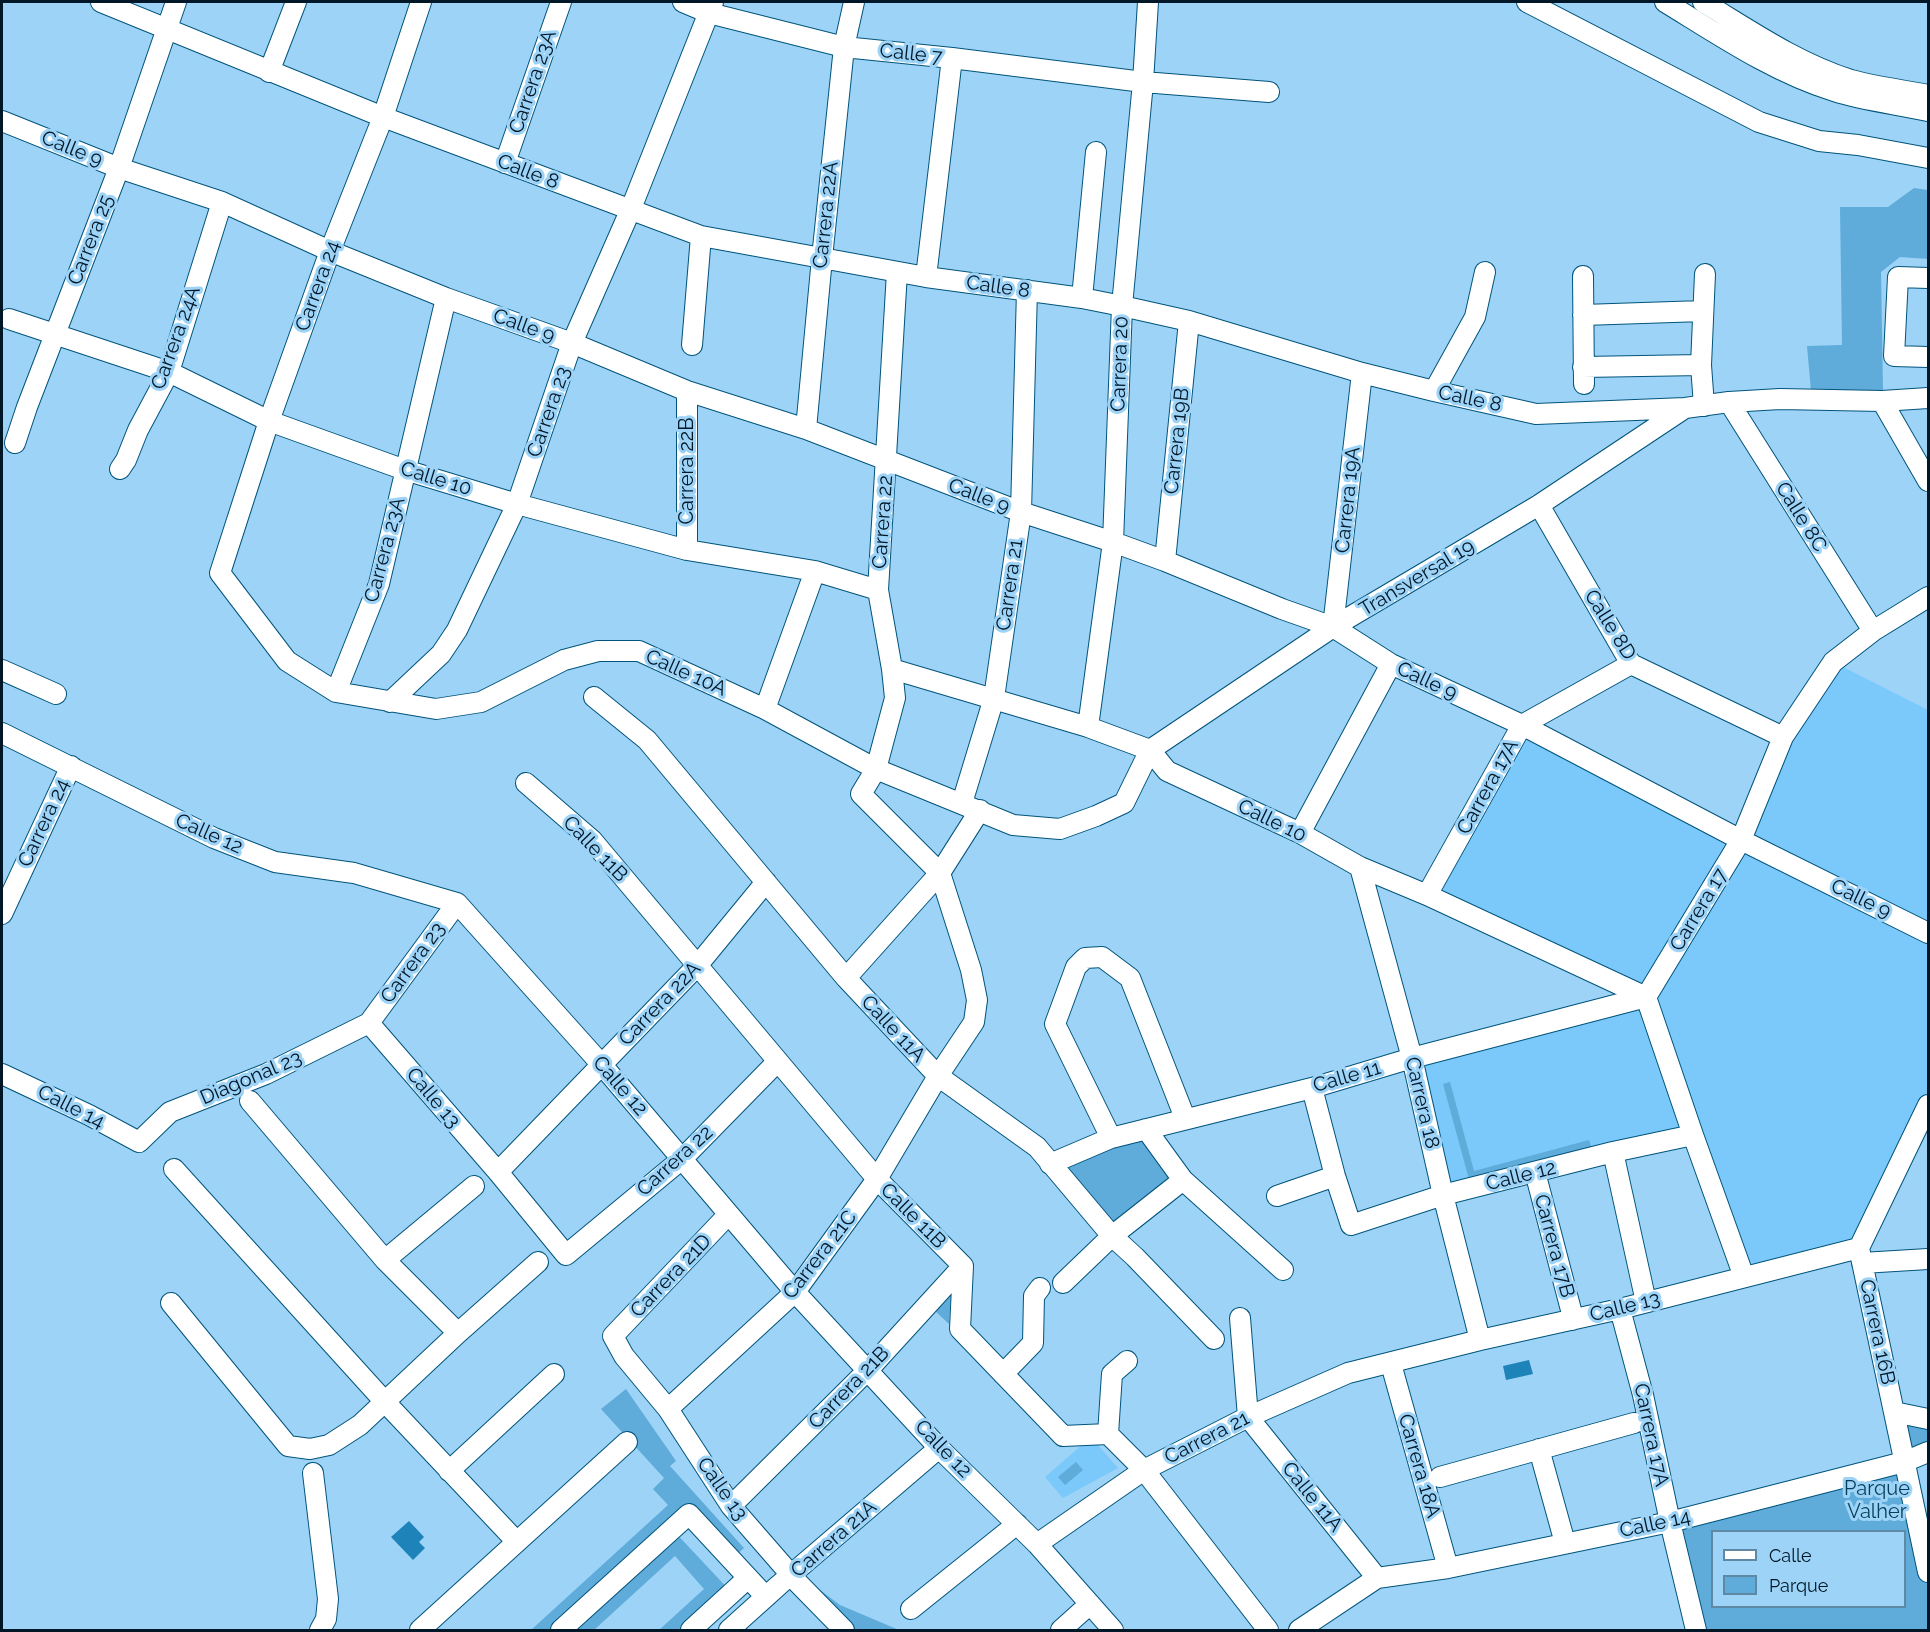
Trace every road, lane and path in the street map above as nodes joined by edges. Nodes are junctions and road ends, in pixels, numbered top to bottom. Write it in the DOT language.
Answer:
graph roads {
  1 [pos="101,2"];
  2 [pos="176,2"];
  3 [pos="296,2"];
  4 [pos="421,2"];
  5 [pos="561,2"];
  6 [pos="683,2"];
  7 [pos="854,2"];
  8 [pos="1148,2"];
  9 [pos="1527,2"];
  10 [pos="1665,2"];
  11 [pos="1703,2"];
  12 [pos="711,7"];
  13 [pos="166,29"];
  14 [pos="844,47"];
  15 [pos="952,58"];
  16 [pos="269,72"];
  17 [pos="1143,82"];
  18 [pos="1269,92"];
  19 [pos="1929,95"];
  20 [pos="1929,111"];
  21 [pos="383,117"];
  22 [pos="2,121"];
  23 [pos="1096,152"];
  24 [pos="1929,158"];
  25 [pos="505,163"];
  26 [pos="118,168"];
  27 [pos="222,202"];
  28 [pos="630,211"];
  29 [pos="701,236"];
  30 [pos="330,251"];
  31 [pos="822,258"];
  32 [pos="897,272"];
  33 [pos="1485,272"];
  34 [pos="1705,274"];
  35 [pos="1583,276"];
  36 [pos="926,277"];
  37 [pos="1929,278"];
  38 [pos="1027,290"];
  39 [pos="446,298"];
  40 [pos="1082,298"];
  41 [pos="1122,306"];
  42 [pos="1703,311"];
  43 [pos="1583,315"];
  44 [pos="9,319"];
  45 [pos="1189,321"];
  46 [pos="56,334"];
  47 [pos="572,343"];
  48 [pos="692,345"];
  49 [pos="1929,357"];
  50 [pos="1701,365"];
  51 [pos="168,372"];
  52 [pos="1362,373"];
  53 [pos="687,391"];
  54 [pos="1434,391"];
  55 [pos="1929,399"];
  56 [pos="1882,401"];
  57 [pos="1729,402"];
  58 [pos="1694,407"];
  59 [pos="269,421"];
  60 [pos="806,429"];
  61 [pos="15,442"];
  62 [pos="887,461"];
  63 [pos="120,469"];
  64 [pos="405,470"];
  65 [pos="1929,481"];
  66 [pos="517,504"];
  67 [pos="1539,505"];
  68 [pos="1021,513"];
  69 [pos="1113,542"];
  70 [pos="687,550"];
  71 [pos="1165,561"];
  72 [pos="815,571"];
  73 [pos="220,573"];
  74 [pos="878,590"];
  75 [pos="1929,597"];
  76 [pos="1333,627"];
  77 [pos="1873,631"];
  78 [pos="1391,664"];
  79 [pos="1631,664"];
  80 [pos="892,669"];
  81 [pos="2,670"];
  82 [pos="336,692"];
  83 [pos="57,694"];
  84 [pos="594,697"];
  85 [pos="994,698"];
  86 [pos="390,702"];
  87 [pos="765,709"];
  88 [pos="1522,724"];
  89 [pos="1088,727"];
  90 [pos="2,733"];
  91 [pos="1783,737"];
  92 [pos="1150,750"];
  93 [pos="71,766"];
  94 [pos="876,769"];
  95 [pos="526,783"];
  96 [pos="971,807"];
  97 [pos="1300,833"];
  98 [pos="1741,840"];
  99 [pos="1360,867"];
  100 [pos="940,873"];
  101 [pos="766,882"];
  102 [pos="1427,895"];
  103 [pos="457,903"];
  104 [pos="2,914"];
  105 [pos="1929,933"];
  106 [pos="698,966"];
  107 [pos="846,978"];
  108 [pos="1646,997"];
  109 [pos="369,1023"];
  110 [pos="1412,1058"];
  111 [pos="778,1061"];
  112 [pos="602,1065"];
  113 [pos="2,1074"];
  114 [pos="938,1076"];
  115 [pos="1312,1088"];
  116 [pos="250,1101"];
  117 [pos="1929,1105"];
  118 [pos="1185,1118"];
  119 [pos="1146,1129"];
  120 [pos="1693,1135"];
  121 [pos="1111,1138"];
  122 [pos="139,1142"];
  123 [pos="1613,1152"];
  124 [pos="682,1159"];
  125 [pos="1050,1164"];
  126 [pos="174,1169"];
  127 [pos="498,1172"];
  128 [pos="1534,1173"];
  129 [pos="1335,1176"];
  130 [pos="877,1179"];
  131 [pos="1183,1180"];
  132 [pos="474,1186"];
  133 [pos="1443,1195"];
  134 [pos="1277,1196"];
  135 [pos="728,1215"];
  136 [pos="1112,1236"];
  137 [pos="566,1255"];
  138 [pos="1861,1256"];
  139 [pos="385,1260"];
  140 [pos="1929,1260"];
  141 [pos="538,1262"];
  142 [pos="963,1266"];
  143 [pos="1283,1270"];
  144 [pos="1744,1277"];
  145 [pos="1063,1283"];
  146 [pos="1040,1288"];
  147 [pos="795,1292"];
  148 [pos="1646,1302"];
  149 [pos="171,1303"];
  150 [pos="1620,1309"];
  151 [pos="1240,1318"];
  152 [pos="1572,1320"];
  153 [pos="458,1333"];
  154 [pos="614,1336"];
  155 [pos="1214,1339"];
  156 [pos="1480,1340"];
  157 [pos="1127,1361"];
  158 [pos="1390,1364"];
  159 [pos="868,1370"];
  160 [pos="554,1374"];
  161 [pos="1004,1374"];
  162 [pos="386,1402"];
  163 [pos="668,1409"];
  164 [pos="1894,1412"];
  165 [pos="1248,1417"];
  166 [pos="1929,1419"];
  167 [pos="1634,1423"];
  168 [pos="1108,1434"];
  169 [pos="627,1442"];
  170 [pos="939,1448"];
  171 [pos="1539,1449"];
  172 [pos="1929,1452"];
  173 [pos="1904,1462"];
  174 [pos="1879,1468"];
  175 [pos="1144,1470"];
  176 [pos="449,1471"];
  177 [pos="313,1473"];
  178 [pos="1440,1477"];
  179 [pos="1912,1499"];
  180 [pos="731,1506"];
  181 [pos="1670,1522"];
  182 [pos="1017,1524"];
  183 [pos="516,1541"];
  184 [pos="1565,1543"];
  185 [pos="1037,1544"];
  186 [pos="1448,1568"];
  187 [pos="1929,1572"];
  188 [pos="792,1576"];
  189 [pos="748,1578"];
  190 [pos="1377,1578"];
  191 [pos="766,1597"];
  192 [pos="1090,1604"];
  193 [pos="911,1609"];
  194 [pos="320,1630"];
  195 [pos="420,1630"];
  196 [pos="561,1630"];
  197 [pos="691,1630"];
  198 [pos="729,1630"];
  199 [pos="844,1630"];
  200 [pos="1061,1630"];
  201 [pos="1113,1630"];
  202 [pos="1269,1630"];
  203 [pos="1299,1630"];
  204 [pos="1696,1630"];
  1 -- 13 [label="street, Calle 8"];
  2 -- 13 [label="street, Carrera 25"];
  3 -- 16 [label="street"];
  4 -- 21 [label="street, Carrera 24"];
  5 -- 25 [label="street, Carrera 23A"];
  6 -- 12 [label="street, Calle 7"];
  7 -- 14 [label="street, Carrera 22A"];
  8 -- 17 [label="street, Carrera 20"];
  9 -- 24 [label="street"];
  10 -- 20 [label="street"];
  11 -- 19 [label="street"];
  12 -- 14 [label="street, Calle 7"];
  12 -- 28 [label="street, Carrera 23"];
  13 -- 16 [label="street, Calle 8"];
  13 -- 26 [label="street, Carrera 25"];
  14 -- 15 [label="street, Calle 7"];
  14 -- 31 [label="street, Carrera 22A"];
  15 -- 17 [label="street, Calle 7"];
  15 -- 36 [label="street"];
  16 -- 21 [label="street, Calle 8"];
  17 -- 18 [label="street, Calle 7"];
  17 -- 41 [label="street, Carrera 20"];
  21 -- 25 [label="street, Calle 8"];
  21 -- 30 [label="street, Carrera 24"];
  22 -- 26 [label="street, Calle 9"];
  23 -- 40 [label="street"];
  25 -- 28 [label="street, Calle 8"];
  26 -- 27 [label="street, Calle 9"];
  26 -- 46 [label="street, Carrera 25"];
  27 -- 30 [label="street, Calle 9"];
  27 -- 51 [label="street, Carrera 24A"];
  28 -- 29 [label="street, Calle 8"];
  28 -- 47 [label="street, Carrera 23"];
  29 -- 31 [label="street, Calle 8"];
  29 -- 48 [label="street"];
  30 -- 39 [label="street, Calle 9"];
  30 -- 59 [label="street, Carrera 24"];
  31 -- 32 [label="street, Calle 8"];
  31 -- 60 [label="street, Carrera 22A"];
  32 -- 36 [label="street, Calle 8"];
  32 -- 62 [label="street, Carrera 22"];
  33 -- 54 [label="street"];
  34 -- 42 [label="street"];
  35 -- 43 [label="street"];
  36 -- 38 [label="street, Calle 8"];
  37 -- 49 [label="street"];
  38 -- 40 [label="street, Calle 8"];
  38 -- 68 [label="street, Carrera 21"];
  39 -- 47 [label="street, Calle 9"];
  39 -- 64 [label="street, Carrera 23A"];
  40 -- 41 [label="street, Calle 8"];
  41 -- 45 [label="street, Calle 8"];
  41 -- 69 [label="street, Carrera 20"];
  42 -- 43 [label="street"];
  42 -- 50 [label="street"];
  43 -- 50 [label="street"];
  44 -- 46 [label="street, Calle 10"];
  45 -- 52 [label="street, Calle 8"];
  45 -- 71 [label="street, Carrera 19B"];
  46 -- 51 [label="street, Calle 10"];
  46 -- 61 [label="street, Carrera 25"];
  47 -- 53 [label="street, Calle 9"];
  47 -- 66 [label="street, Carrera 23"];
  50 -- 58 [label="street"];
  51 -- 59 [label="street, Calle 10"];
  51 -- 63 [label="street, Carrera 24A"];
  52 -- 54 [label="street, Calle 8"];
  52 -- 76 [label="street, Carrera 19A"];
  53 -- 60 [label="street, Calle 9"];
  53 -- 70 [label="street, Carrera 22B"];
  54 -- 58 [label="street, Calle 8"];
  55 -- 56 [label="street, Calle 8"];
  56 -- 57 [label="street, Calle 8"];
  56 -- 65 [label="street"];
  57 -- 58 [label="street, Calle 8"];
  57 -- 77 [label="street, Calle 8C"];
  58 -- 67 [label="street, Transversal 19"];
  59 -- 64 [label="street, Calle 10"];
  59 -- 73 [label="street, Carrera 24"];
  60 -- 62 [label="street, Calle 9"];
  62 -- 68 [label="street, Calle 9"];
  62 -- 74 [label="street, Carrera 22"];
  64 -- 66 [label="street, Calle 10"];
  64 -- 82 [label="street, Carrera 23A"];
  66 -- 70 [label="street, Calle 10"];
  66 -- 86 [label="street, Carrera 23"];
  67 -- 76 [label="street, Transversal 19"];
  67 -- 79 [label="street, Calle 8D"];
  68 -- 69 [label="street, Calle 9"];
  68 -- 85 [label="street, Carrera 21"];
  69 -- 71 [label="street, Calle 9"];
  69 -- 89 [label="street, Carrera 20"];
  70 -- 72 [label="street, Calle 10"];
  71 -- 76 [label="street, Calle 9"];
  72 -- 74 [label="street, Calle 10"];
  72 -- 87 [label="street"];
  73 -- 82 [label="street, Calle 10A"];
  74 -- 80 [label="street, Carrera 22"];
  75 -- 77 [label="street, Carrera 17"];
  76 -- 78 [label="street, Calle 9"];
  76 -- 92 [label="street, Transversal 19"];
  77 -- 91 [label="street, Carrera 17"];
  78 -- 88 [label="street, Calle 9"];
  78 -- 97 [label="street"];
  79 -- 88 [label="street, Carrera 17A"];
  79 -- 91 [label="street, Calle 8D"];
  80 -- 85 [label="street, Calle 10"];
  80 -- 94 [label="street, Carrera 22"];
  81 -- 83 [label="street"];
  82 -- 86 [label="street, Calle 10A"];
  84 -- 101 [label="street, Calle 11A"];
  85 -- 89 [label="street, Calle 10"];
  85 -- 96 [label="street, Carrera 21"];
  86 -- 87 [label="street, Calle 10A"];
  87 -- 94 [label="street, Calle 10A"];
  88 -- 98 [label="street, Calle 9"];
  88 -- 102 [label="street, Carrera 17A"];
  89 -- 92 [label="street, Calle 10"];
  90 -- 93 [label="street, Calle 12"];
  91 -- 98 [label="street, Carrera 17"];
  92 -- 96 [label="street, Calle 10A"];
  92 -- 97 [label="street, Calle 10"];
  93 -- 103 [label="street, Calle 12"];
  93 -- 104 [label="street, Carrera 24"];
  94 -- 96 [label="street, Calle 10A"];
  94 -- 100 [label="street"];
  95 -- 106 [label="street, Calle 11B"];
  96 -- 100 [label="street"];
  97 -- 99 [label="street, Calle 10"];
  98 -- 105 [label="street, Calle 9"];
  98 -- 108 [label="street, Carrera 17"];
  99 -- 102 [label="street, Calle 10"];
  99 -- 110 [label="street, Carrera 18"];
  100 -- 107 [label="street"];
  100 -- 114 [label="street, Carrera 21C"];
  101 -- 106 [label="street, Carrera 22A"];
  101 -- 107 [label="street, Calle 11A"];
  102 -- 108 [label="street, Calle 10"];
  103 -- 109 [label="street, Carrera 23"];
  103 -- 112 [label="street, Calle 12"];
  106 -- 111 [label="street, Calle 11B"];
  106 -- 112 [label="street, Carrera 22A"];
  107 -- 114 [label="street, Calle 11A"];
  108 -- 110 [label="street, Calle 11"];
  108 -- 120 [label="street"];
  109 -- 122 [label="street, Diagonal 23"];
  109 -- 127 [label="street, Calle 13"];
  110 -- 115 [label="street, Calle 11"];
  110 -- 133 [label="street, Carrera 18"];
  111 -- 124 [label="street, Carrera 22"];
  111 -- 130 [label="street, Calle 11B"];
  112 -- 124 [label="street, Calle 12"];
  112 -- 127 [label="street, Carrera 22A"];
  113 -- 122 [label="street, Calle 14"];
  114 -- 125 [label="street, Calle 11A"];
  114 -- 130 [label="street, Carrera 21C"];
  115 -- 118 [label="street, Calle 11"];
  115 -- 129 [label="street"];
  116 -- 139 [label="street"];
  117 -- 138 [label="street"];
  118 -- 119 [label="street, Calle 11"];
  118 -- 121 [label="street"];
  119 -- 121 [label="street, Calle 11"];
  119 -- 131 [label="street"];
  120 -- 123 [label="street, Calle 12"];
  120 -- 144 [label="street"];
  121 -- 125 [label="street, Calle 11"];
  123 -- 128 [label="street, Calle 12"];
  123 -- 148 [label="street"];
  124 -- 135 [label="street, Calle 12"];
  124 -- 137 [label="street, Carrera 22"];
  125 -- 136 [label="street, Calle 11A"];
  126 -- 162 [label="street"];
  127 -- 137 [label="street, Calle 13"];
  128 -- 133 [label="street, Calle 12"];
  128 -- 152 [label="street, Carrera 17B"];
  129 -- 133 [label="street, Calle 12"];
  129 -- 134 [label="street"];
  130 -- 142 [label="street, Calle 11B"];
  130 -- 147 [label="street, Carrera 21C"];
  131 -- 136 [label="street"];
  131 -- 143 [label="street"];
  132 -- 139 [label="street"];
  133 -- 156 [label="street, Carrera 18"];
  135 -- 147 [label="street, Calle 12"];
  135 -- 154 [label="street, Carrera 21D"];
  136 -- 145 [label="street"];
  136 -- 155 [label="street, Calle 11A"];
  138 -- 140 [label="street, Calle 13"];
  138 -- 144 [label="street, Calle 13"];
  138 -- 164 [label="street, Carrera 16B"];
  139 -- 153 [label="street"];
  141 -- 153 [label="street"];
  142 -- 159 [label="street, Carrera 21B"];
  142 -- 161 [label="street"];
  144 -- 148 [label="street, Calle 13"];
  146 -- 161 [label="street"];
  147 -- 159 [label="street, Calle 12"];
  147 -- 163 [label="street, Carrera 21C"];
  148 -- 150 [label="street, Calle 13"];
  149 -- 162 [label="street"];
  150 -- 152 [label="street, Calle 13"];
  150 -- 181 [label="street, Carrera 17A"];
  151 -- 165 [label="street"];
  152 -- 156 [label="street, Calle 13"];
  153 -- 162 [label="street"];
  154 -- 163 [label="street, Calle 13"];
  156 -- 158 [label="street, Calle 13"];
  157 -- 168 [label="street"];
  158 -- 165 [label="street, Carrera 21"];
  158 -- 186 [label="street, Carrera 18A"];
  159 -- 170 [label="street, Calle 12"];
  159 -- 180 [label="street, Carrera 21B"];
  160 -- 176 [label="street"];
  161 -- 168 [label="street"];
  162 -- 176 [label="street"];
  163 -- 180 [label="street, Calle 13"];
  164 -- 166 [label="street"];
  164 -- 173 [label="street, Carrera 16B"];
  165 -- 175 [label="street, Carrera 21"];
  165 -- 190 [label="street, Calle 11A"];
  167 -- 171 [label="street"];
  168 -- 175 [label="street"];
  169 -- 183 [label="street"];
  170 -- 182 [label="street, Calle 12"];
  170 -- 188 [label="street, Carrera 21A"];
  171 -- 178 [label="street"];
  171 -- 184 [label="street"];
  172 -- 173 [label="street, Calle 14"];
  173 -- 174 [label="street, Calle 14"];
  173 -- 179 [label="street, Carrera 16B"];
  174 -- 179 [label="street"];
  174 -- 181 [label="street, Calle 14"];
  175 -- 185 [label="street, Carrera 21"];
  175 -- 202 [label="street"];
  176 -- 183 [label="street"];
  177 -- 194 [label="street"];
  179 -- 187 [label="street, Carrera 16B"];
  180 -- 188 [label="street, Calle 13"];
  181 -- 184 [label="street, Calle 14"];
  181 -- 204 [label="street, Carrera 17A"];
  182 -- 185 [label="street, Calle 12"];
  182 -- 193 [label="street"];
  183 -- 195 [label="street"];
  184 -- 186 [label="street, Calle 14"];
  185 -- 192 [label="street, Calle 12"];
  186 -- 190 [label="street, Calle 14"];
  188 -- 191 [label="street, Carrera 21A"];
  188 -- 199 [label="street, Calle 13"];
  189 -- 191 [label="street"];
  189 -- 196 [label="street"];
  189 -- 197 [label="street"];
  190 -- 203 [label="street"];
  191 -- 198 [label="street, Carrera 21A"];
  192 -- 200 [label="street"];
  192 -- 201 [label="street, Calle 12"];
}
